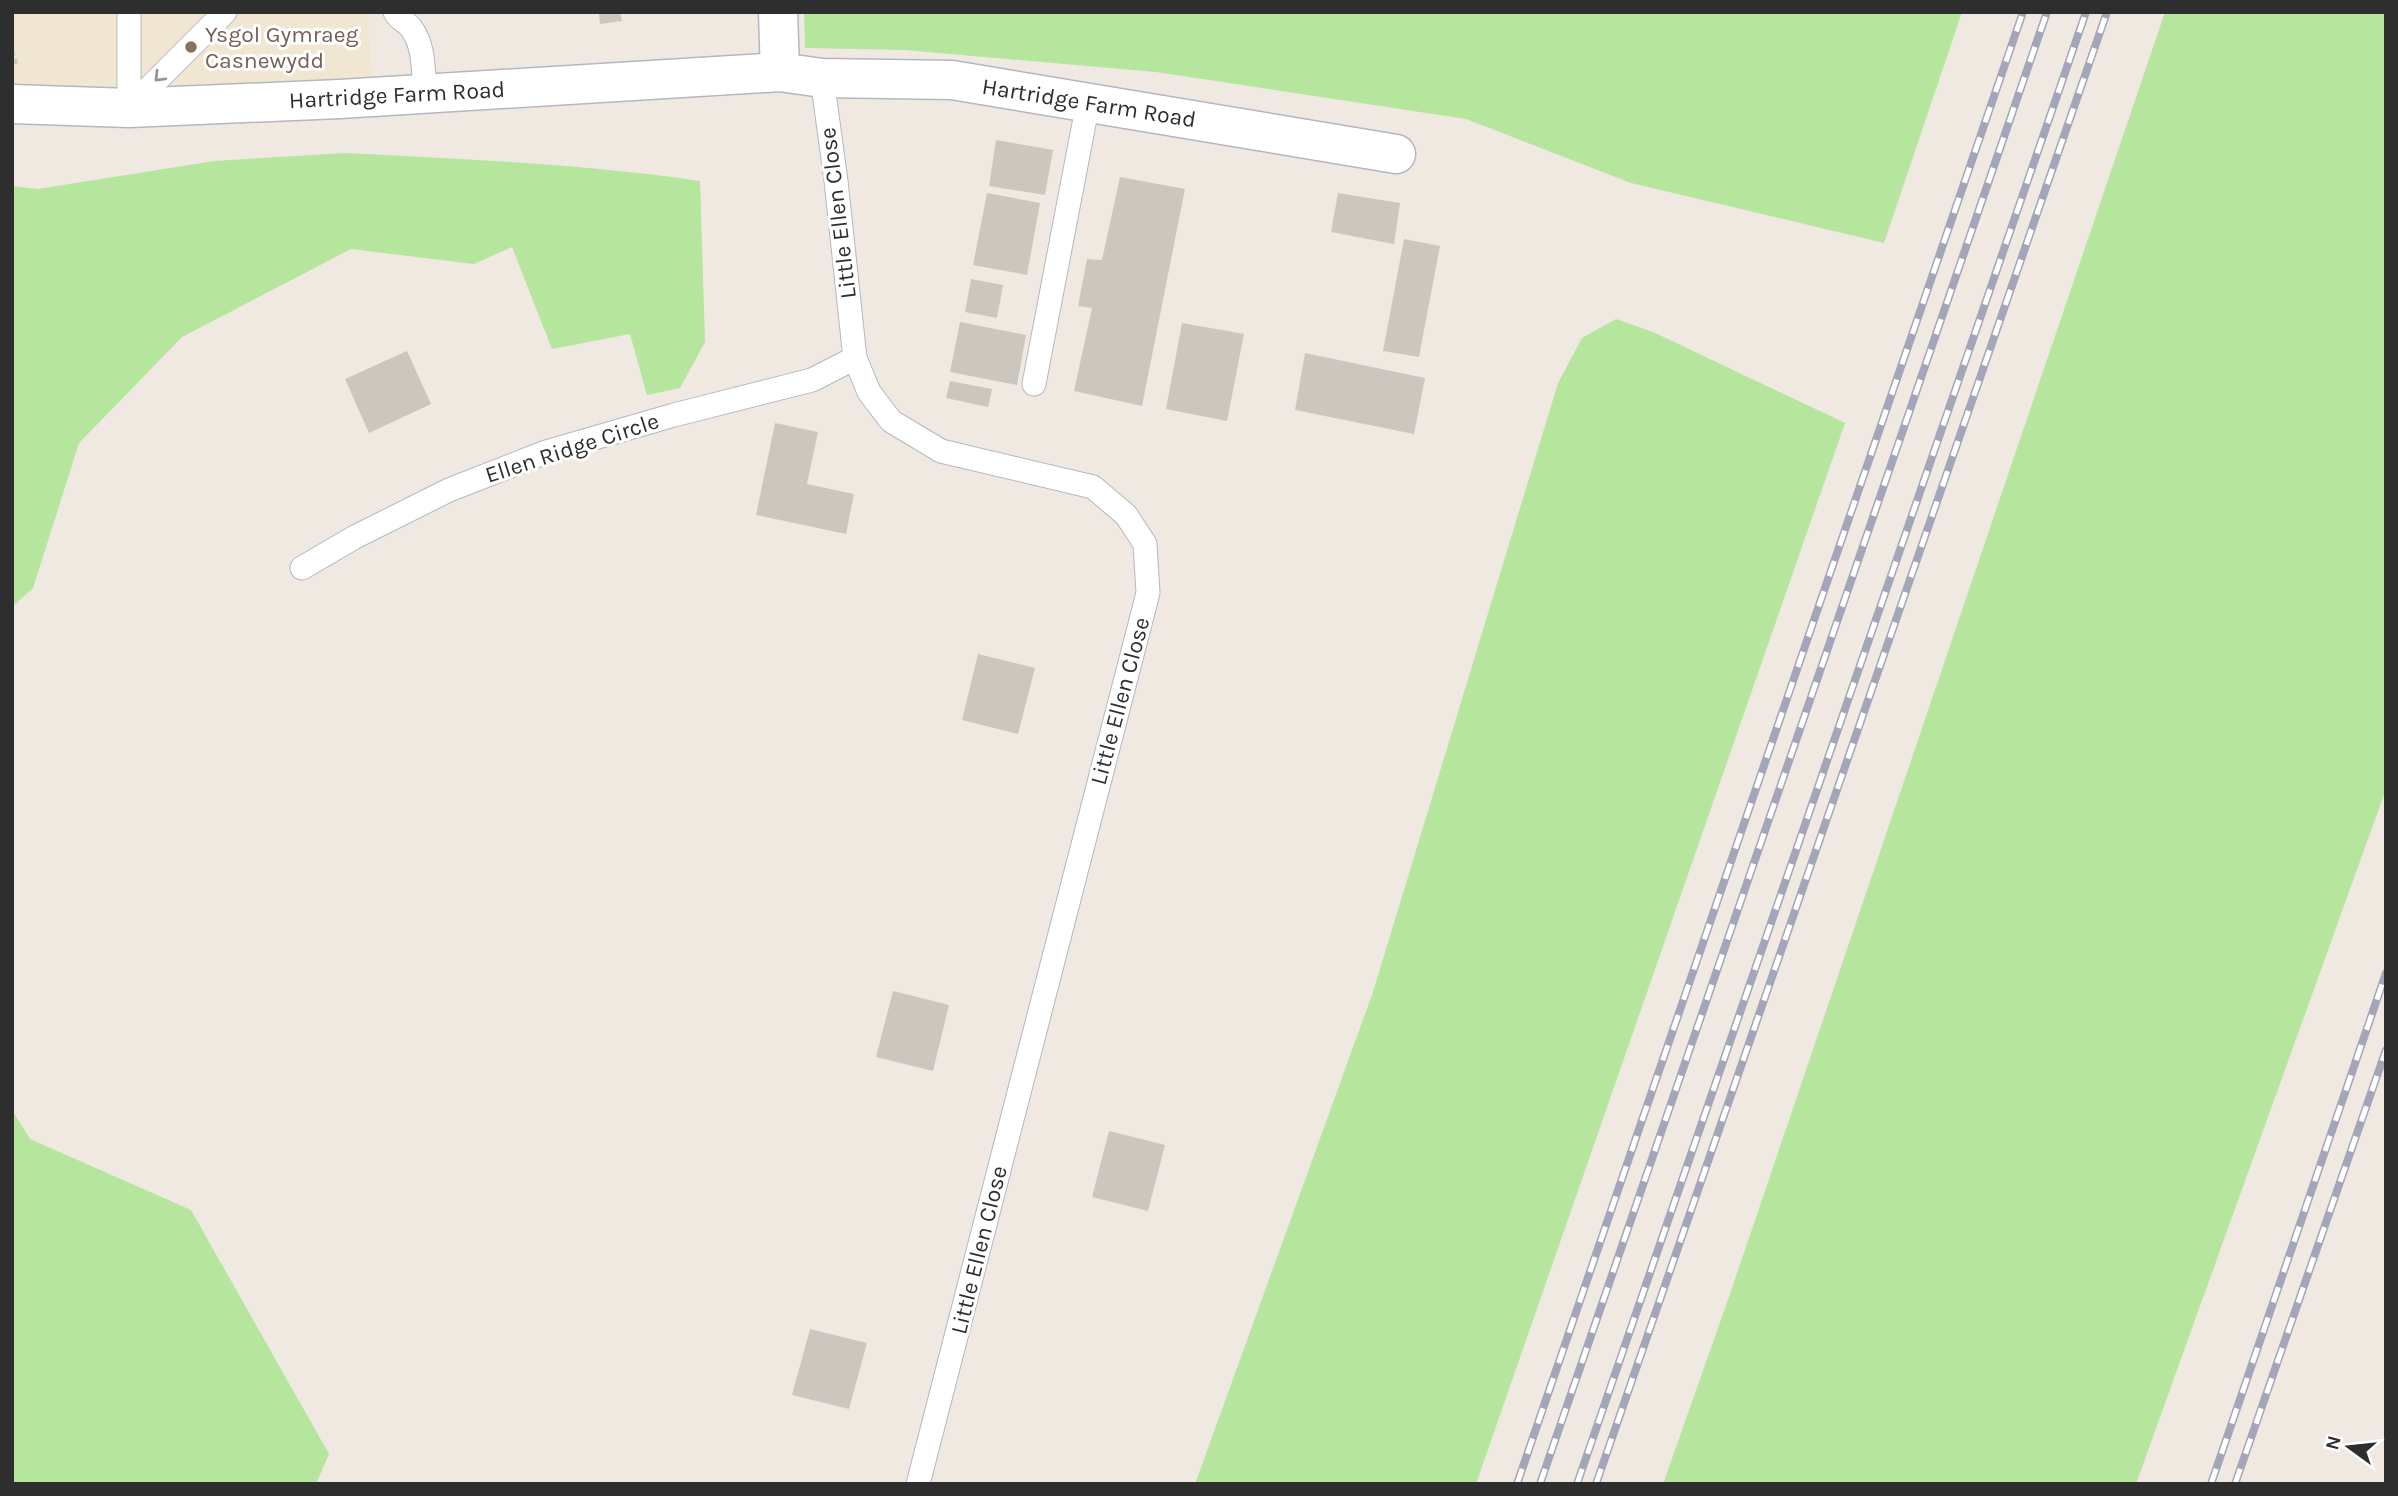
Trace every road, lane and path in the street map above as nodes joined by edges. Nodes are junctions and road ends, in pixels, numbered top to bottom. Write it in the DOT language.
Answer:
graph roads {
  1 [pos="129,12"];
  2 [pos="225,12"];
  3 [pos="395,12"];
  4 [pos="778,12"];
  5 [pos="780,72"];
  6 [pos="822,78"];
  7 [pos="425,94"];
  8 [pos="1088,103"];
  9 [pos="12,104"];
  10 [pos="129,108"];
  11 [pos="1396,154"];
  12 [pos="855,358"];
  13 [pos="1034,384"];
  14 [pos="302,568"];
  15 [pos="918,1484"];
  1 -- 10 [label="lane"];
  2 -- 10 [label="lane, one-way"];
  3 -- 7 [label="lane"];
  4 -- 5 [label="street"];
  5 -- 6 [label="street, Hartridge Farm Road"];
  5 -- 7 [label="street, Hartridge Farm Road"];
  6 -- 8 [label="street, Hartridge Farm Road"];
  6 -- 12 [label="lane, Little Ellen Close"];
  7 -- 10 [label="street, Hartridge Farm Road"];
  8 -- 11 [label="street, Hartridge Farm Road"];
  8 -- 13 [label="lane"];
  9 -- 10 [label="street, Hartridge Farm Road"];
  12 -- 14 [label="lane, Ellen Ridge Circle"];
  12 -- 15 [label="lane, Little Ellen Close"];
}
